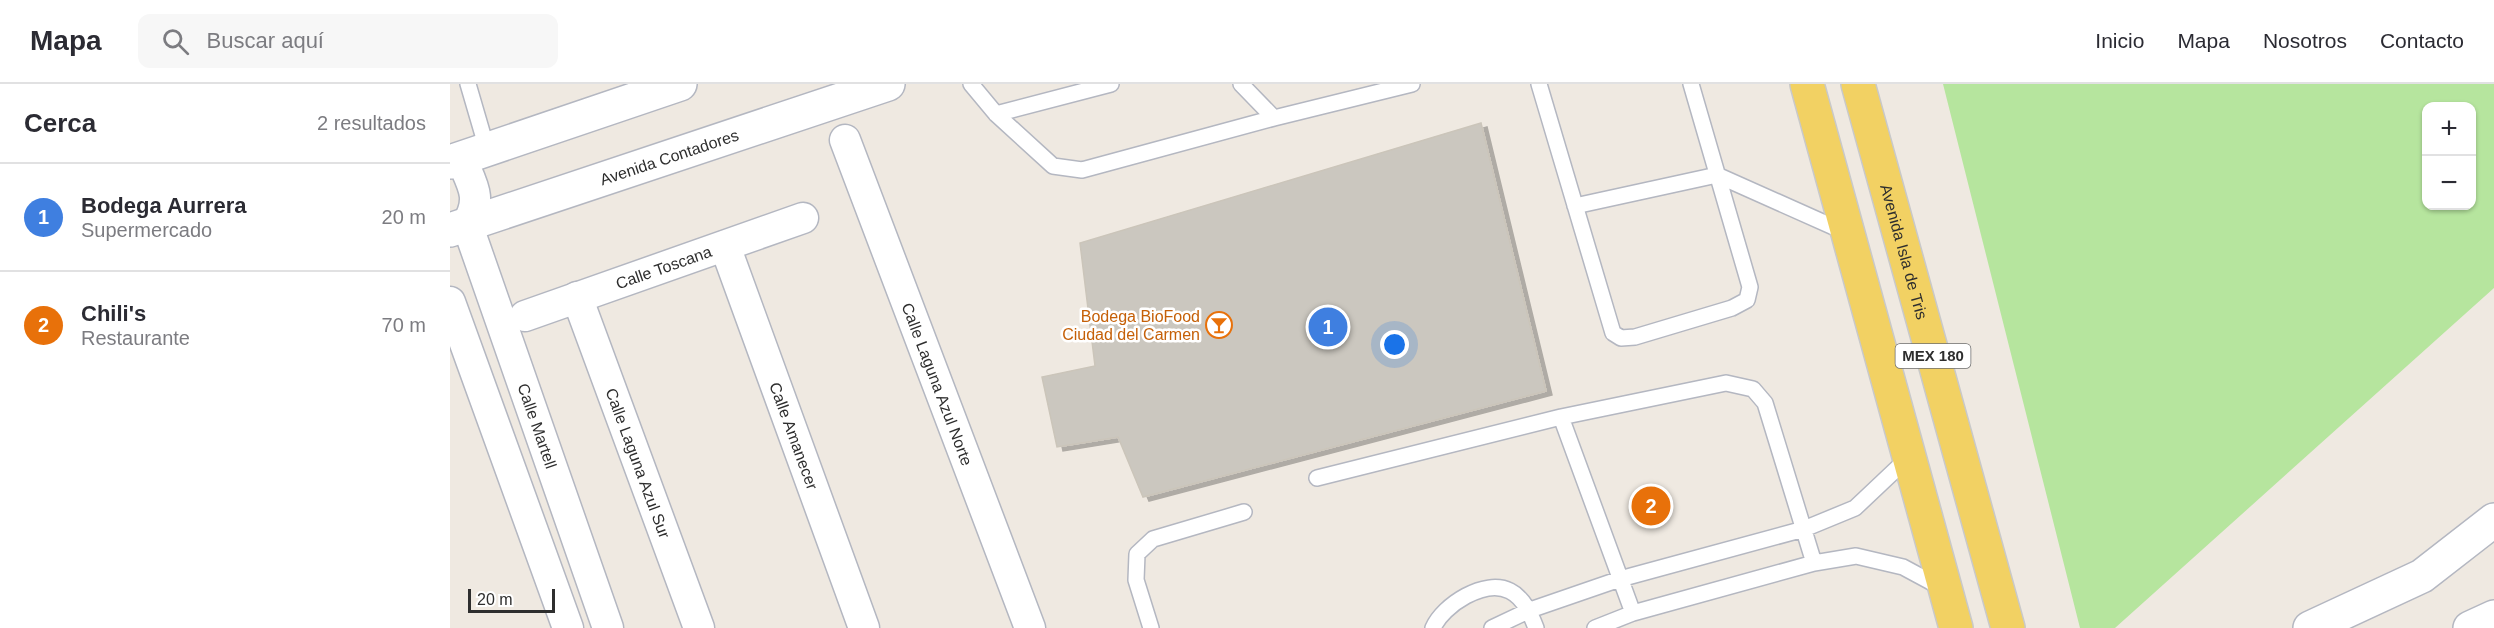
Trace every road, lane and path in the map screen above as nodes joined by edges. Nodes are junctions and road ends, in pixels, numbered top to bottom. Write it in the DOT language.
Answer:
graph roads {
  1 [pos="468,84"];
  2 [pos="680,84"];
  3 [pos="888,84"];
  4 [pos="970,84"];
  5 [pos="1111,84"];
  6 [pos="1241,84"];
  7 [pos="1412,84"];
  8 [pos="1539,84"];
  9 [pos="1691,84"];
  10 [pos="1807,84"];
  11 [pos="1858,84"];
  12 [pos="996,114"];
  13 [pos="1274,118"];
  14 [pos="845,140"];
  15 [pos="466,156"];
  16 [pos="1717,174"];
  17 [pos="1575,206"];
  18 [pos="803,218"];
  19 [pos="458,227"];
  20 [pos="1848,233"];
  21 [pos="725,246"];
  22 [pos="577,297"];
  23 [pos="450,302"];
  24 [pos="525,316"];
  25 [pos="1561,417"];
  26 [pos="1909,457"];
  27 [pos="1317,478"];
  28 [pos="1244,512"];
  29 [pos="2494,520"];
  30 [pos="1804,529"];
  31 [pos="1814,563"];
  32 [pos="1620,579"];
  33 [pos="1946,591"];
  34 [pos="1530,610"];
  35 [pos="1633,613"];
  36 [pos="604,616"];
  37 [pos="2494,617"];
  38 [pos="566,624"];
  39 [pos="699,628"];
  40 [pos="864,628"];
  41 [pos="1030,628"];
  42 [pos="1151,628"];
  43 [pos="1433,628"];
  44 [pos="1492,628"];
  45 [pos="1536,628"];
  46 [pos="1595,628"];
  47 [pos="1956,628"];
  48 [pos="2008,628"];
  49 [pos="2310,628"];
  50 [pos="2470,628"];
  1 -- 15 [label="lane"];
  2 -- 15 [label="main road"];
  3 -- 19 [label="main road, Avenida Contadores"];
  4 -- 12 [label="lane"];
  5 -- 12 [label="lane"];
  6 -- 13 [label="lane"];
  7 -- 13 [label="lane"];
  8 -- 17 [label="lane"];
  9 -- 16 [label="lane"];
  10 -- 20 [label="main road, MEX 180"];
  11 -- 48 [label="main road, Avenida Isla de Tris / MEX 180"];
  12 -- 13 [label="lane"];
  14 -- 41 [label="street, Calle Laguna Azul Norte"];
  15 -- 19 [label="street"];
  16 -- 17 [label="lane"];
  16 -- 17 [label="lane"];
  16 -- 20 [label="lane"];
  18 -- 21 [label="street, Calle Toscana"];
  19 -- 36 [label="street, Calle Martell"];
  20 -- 26 [label="main road, MEX 180"];
  21 -- 22 [label="street, Calle Toscana"];
  21 -- 40 [label="street, Calle Amanecer"];
  22 -- 24 [label="street, Calle Toscana"];
  22 -- 39 [label="street, Calle Laguna Azul Sur"];
  23 -- 38 [label="street"];
  25 -- 27 [label="lane"];
  25 -- 30 [label="lane"];
  25 -- 32 [label="lane"];
  26 -- 30 [label="lane"];
  26 -- 33 [label="main road, MEX 180"];
  28 -- 42 [label="lane"];
  29 -- 49 [label="main road"];
  30 -- 31 [label="lane"];
  30 -- 32 [label="lane"];
  31 -- 33 [label="lane"];
  31 -- 35 [label="lane"];
  32 -- 34 [label="lane"];
  32 -- 35 [label="lane"];
  33 -- 47 [label="main road, MEX 180"];
  34 -- 43 [label="lane"];
  34 -- 44 [label="lane"];
  34 -- 45 [label="lane"];
  35 -- 46 [label="lane"];
  36 -- 38 [label="street"];
  37 -- 50 [label="main road"];
}
